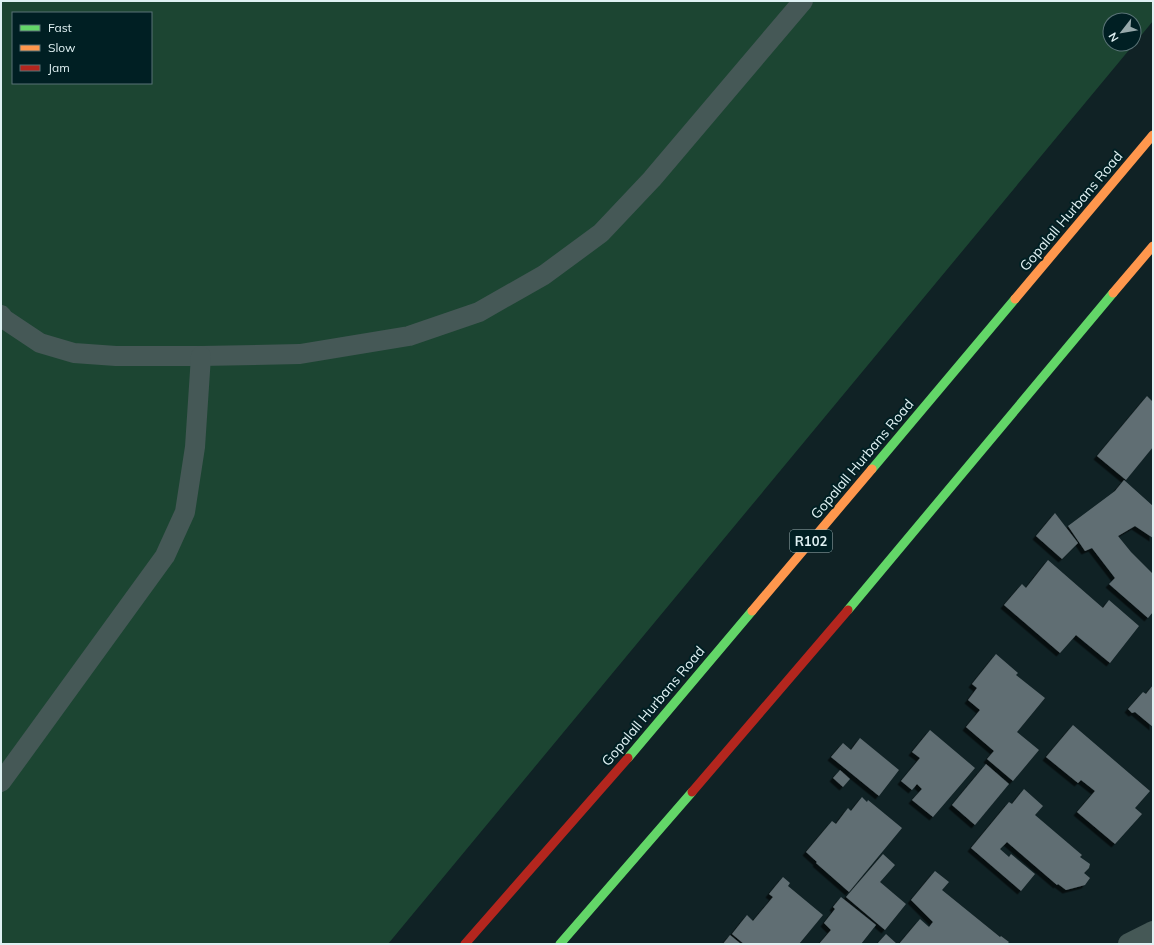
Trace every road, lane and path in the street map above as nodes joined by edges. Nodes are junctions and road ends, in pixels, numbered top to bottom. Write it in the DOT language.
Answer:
graph roads {
  1 [pos="803,1"];
  2 [pos="1153,135"];
  3 [pos="1153,246"];
  4 [pos="1,315"];
  5 [pos="201,356"];
  6 [pos="1,782"];
  7 [pos="1153,932"];
  8 [pos="465,944"];
  9 [pos="560,944"];
  10 [pos="1129,944"];
  1 -- 5 [label="lane"];
  2 -- 8 [label="highway, Gopalall Hurbans Road / R102"];
  3 -- 9 [label="highway"];
  4 -- 5 [label="lane"];
  5 -- 6 [label="lane"];
  7 -- 10 [label="street"];
}
